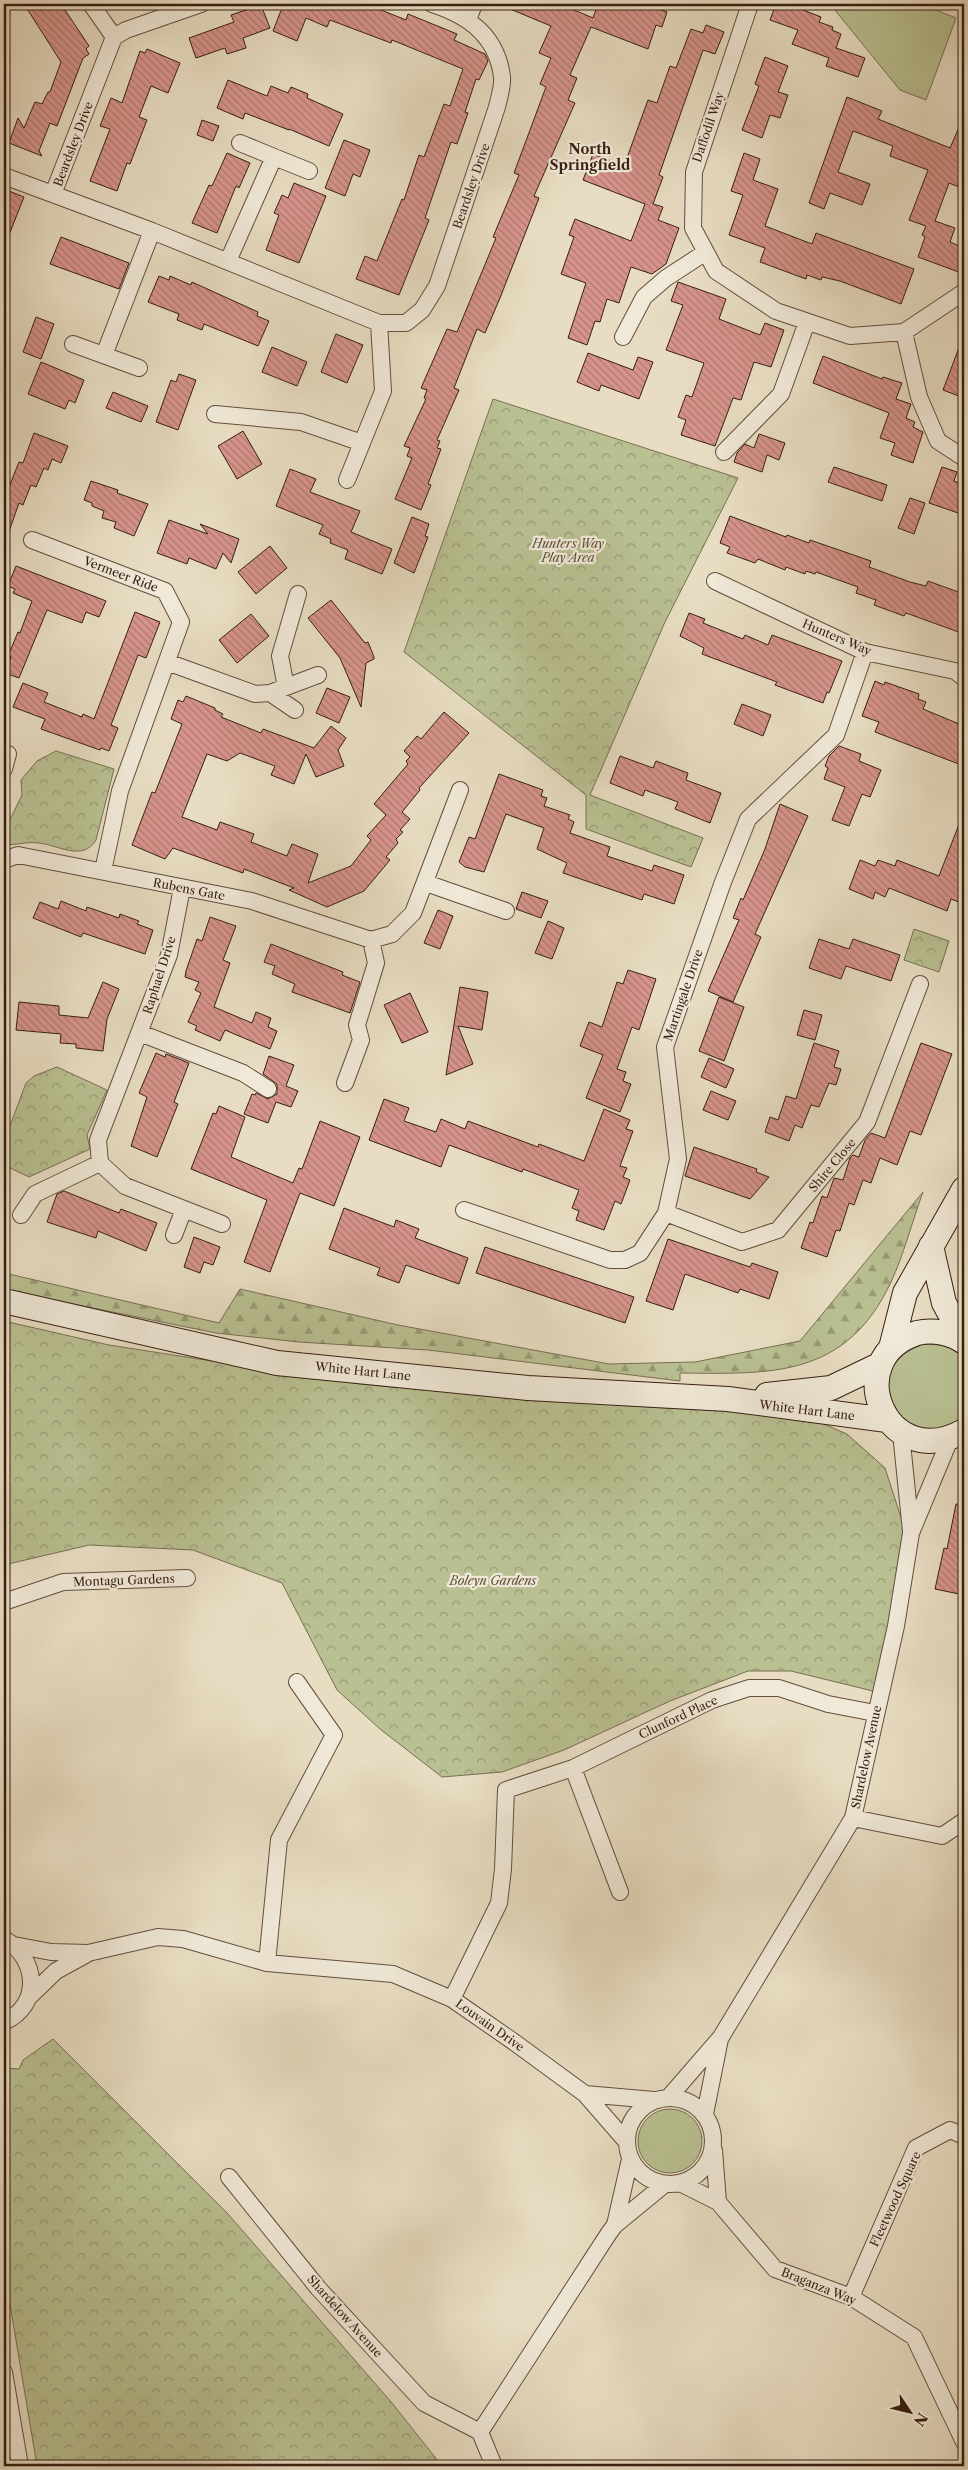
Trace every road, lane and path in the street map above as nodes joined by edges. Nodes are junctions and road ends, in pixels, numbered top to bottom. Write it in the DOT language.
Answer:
graph roads {
  1 [pos="91,4"];
  2 [pos="201,4"];
  3 [pos="432,4"];
  4 [pos="474,4"];
  5 [pos="750,4"];
  6 [pos="468,20"];
  7 [pos="114,37"];
  8 [pos="240,143"];
  9 [pos="274,157"];
  10 [pos="309,171"];
  11 [pos="4,176"];
  12 [pos="53,194"];
  13 [pos="152,231"];
  14 [pos="706,252"];
  15 [pos="228,261"];
  16 [pos="964,292"];
  17 [pos="807,322"];
  18 [pos="379,324"];
  19 [pos="904,332"];
  20 [pos="623,337"];
  21 [pos="73,344"];
  22 [pos="104,355"];
  23 [pos="139,368"];
  24 [pos="215,414"];
  25 [pos="362,442"];
  26 [pos="724,452"];
  27 [pos="964,458"];
  28 [pos="347,480"];
  29 [pos="32,540"];
  30 [pos="715,581"];
  31 [pos="298,594"];
  32 [pos="865,652"];
  33 [pos="167,662"];
  34 [pos="318,675"];
  35 [pos="964,678"];
  36 [pos="286,687"];
  37 [pos="270,693"];
  38 [pos="295,710"];
  39 [pos="460,790"];
  40 [pos="4,860"];
  41 [pos="103,871"];
  42 [pos="426,883"];
  43 [pos="182,888"];
  44 [pos="506,911"];
  45 [pos="371,940"];
  46 [pos="920,984"];
  47 [pos="140,1033"];
  48 [pos="345,1083"];
  49 [pos="268,1089"];
  50 [pos="100,1163"];
  51 [pos="964,1189"];
  52 [pos="184,1209"];
  53 [pos="464,1210"];
  54 [pos="666,1213"];
  55 [pos="21,1215"];
  56 [pos="222,1224"];
  57 [pos="174,1235"];
  58 [pos="931,1246"];
  59 [pos="4,1301"];
  60 [pos="964,1340"];
  61 [pos="886,1356"];
  62 [pos="728,1399"];
  63 [pos="894,1426"];
  64 [pos="957,1435"];
  65 [pos="911,1533"];
  66 [pos="187,1578"];
  67 [pos="4,1602"];
  68 [pos="297,1682"];
  69 [pos="876,1713"];
  70 [pos="573,1768"];
  71 [pos="853,1818"];
  72 [pos="964,1821"];
  73 [pos="620,1892"];
  74 [pos="9,1942"];
  75 [pos="88,1953"];
  76 [pos="266,1964"];
  77 [pos="28,1998"];
  78 [pos="452,1999"];
  79 [pos="4,2022"];
  80 [pos="721,2037"];
  81 [pos="584,2094"];
  82 [pos="662,2099"];
  83 [pos="704,2114"];
  84 [pos="964,2136"];
  85 [pos="626,2141"];
  86 [pos="714,2142"];
  87 [pos="630,2159"];
  88 [pos="229,2177"];
  89 [pos="673,2184"];
  90 [pos="718,2202"];
  91 [pos="615,2225"];
  92 [pos="851,2298"];
  93 [pos="4,2372"];
  94 [pos="480,2432"];
  95 [pos="964,2442"];
  96 [pos="20,2466"];
  97 [pos="494,2466"];
  1 -- 7 [label="street"];
  2 -- 7 [label="street"];
  3 -- 6 [label="street, Beardsley Drive"];
  4 -- 6 [label="street"];
  5 -- 14 [label="street, Daffodil Way"];
  6 -- 18 [label="street, Beardsley Drive"];
  7 -- 12 [label="street, Beardsley Drive"];
  8 -- 9 [label="street"];
  9 -- 10 [label="street"];
  9 -- 15 [label="street"];
  11 -- 12 [label="street, Beardsley Drive"];
  12 -- 13 [label="street, Beardsley Drive"];
  13 -- 15 [label="street, Beardsley Drive"];
  13 -- 22 [label="street"];
  14 -- 17 [label="street, Daffodil Way"];
  14 -- 20 [label="street"];
  15 -- 18 [label="street, Beardsley Drive"];
  16 -- 19 [label="street, Daffodil Way"];
  17 -- 19 [label="street, Daffodil Way"];
  17 -- 26 [label="street"];
  18 -- 25 [label="street"];
  19 -- 27 [label="street"];
  21 -- 22 [label="street"];
  22 -- 23 [label="street"];
  24 -- 25 [label="street"];
  25 -- 28 [label="street"];
  29 -- 33 [label="street, Vermeer Ride"];
  30 -- 32 [label="street, Hunters Way"];
  31 -- 36 [label="street"];
  32 -- 35 [label="street, Hunters Way"];
  32 -- 54 [label="street, Martingale Drive"];
  33 -- 37 [label="street"];
  33 -- 41 [label="street, Vermeer Ride"];
  34 -- 36 [label="street"];
  36 -- 37 [label="street"];
  37 -- 38 [label="street"];
  39 -- 42 [label="street"];
  40 -- 41 [label="street, Rubens Gate"];
  41 -- 43 [label="street, Rubens Gate"];
  42 -- 44 [label="street"];
  42 -- 45 [label="street"];
  43 -- 45 [label="street, Rubens Gate"];
  43 -- 47 [label="street, Raphael Drive"];
  45 -- 48 [label="street"];
  46 -- 54 [label="street, Shire Close"];
  47 -- 49 [label="street"];
  47 -- 50 [label="street, Raphael Drive"];
  50 -- 52 [label="street"];
  50 -- 55 [label="street"];
  51 -- 58 [label="street"];
  52 -- 56 [label="street"];
  52 -- 57 [label="street"];
  53 -- 54 [label="street, Martingale Drive"];
  58 -- 60 [label="street"];
  58 -- 61 [label="street"];
  59 -- 62 [label="street, White Hart Lane"];
  60 -- 61 [label="street, White Hart Lane"];
  61 -- 62 [label="street, White Hart Lane"];
  61 -- 63 [label="street"];
  62 -- 63 [label="street, White Hart Lane"];
  63 -- 64 [label="street, White Hart Lane"];
  63 -- 65 [label="street, Shardelow Avenue"];
  64 -- 65 [label="street, Shardelow Avenue"];
  65 -- 69 [label="street, Shardelow Avenue"];
  66 -- 67 [label="street, Montagu Gardens"];
  68 -- 76 [label="street"];
  69 -- 70 [label="street, Clunford Place"];
  69 -- 71 [label="street, Shardelow Avenue"];
  70 -- 73 [label="street"];
  70 -- 78 [label="street, Clunford Place"];
  71 -- 72 [label="street"];
  71 -- 80 [label="street, Shardelow Avenue"];
  74 -- 75 [label="street, Louvain Drive"];
  74 -- 77 [label="street"];
  75 -- 76 [label="street, Louvain Drive"];
  75 -- 77 [label="street, Louvain Drive"];
  76 -- 78 [label="street, Louvain Drive"];
  77 -- 79 [label="street, Louvain Drive"];
  78 -- 81 [label="street, Louvain Drive"];
  80 -- 82 [label="street, Shardelow Avenue"];
  80 -- 83 [label="street, Shardelow Avenue"];
  81 -- 82 [label="street"];
  81 -- 85 [label="street, Louvain Drive"];
  82 -- 83 [label="street"];
  82 -- 85 [label="street, Shardelow Avenue"];
  83 -- 86 [label="street"];
  84 -- 92 [label="street, Fleetwood Square"];
  85 -- 87 [label="street"];
  86 -- 89 [label="street"];
  86 -- 90 [label="street"];
  87 -- 89 [label="street"];
  87 -- 91 [label="street"];
  88 -- 94 [label="street, Shardelow Avenue"];
  89 -- 90 [label="street, Braganza Way"];
  89 -- 91 [label="street"];
  90 -- 92 [label="street, Braganza Way"];
  91 -- 94 [label="street"];
  92 -- 95 [label="street, Braganza Way"];
  93 -- 96 [label="street"];
  94 -- 97 [label="street"];
}
